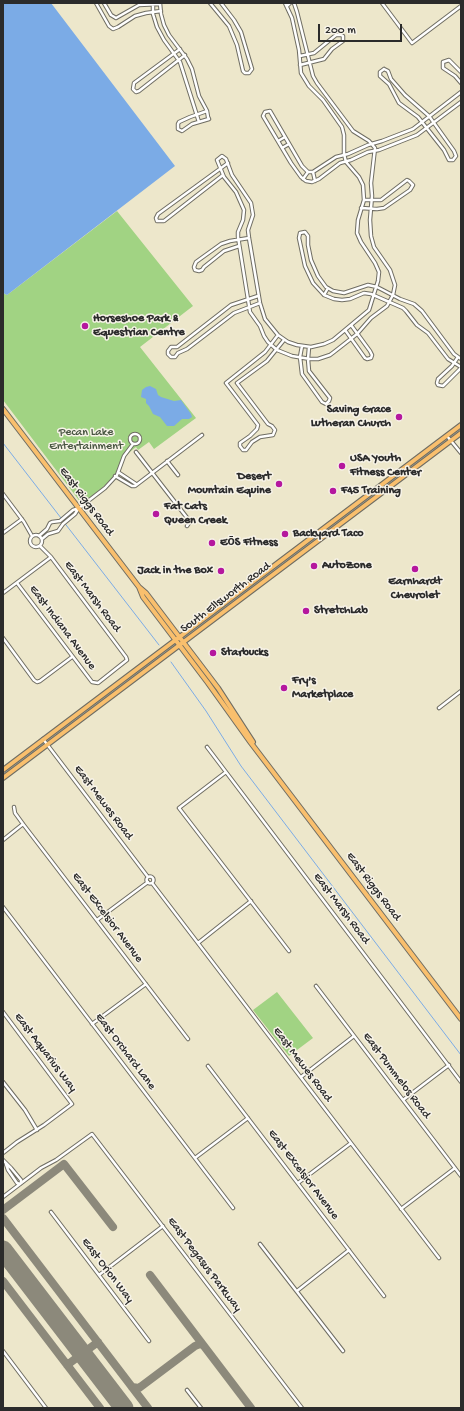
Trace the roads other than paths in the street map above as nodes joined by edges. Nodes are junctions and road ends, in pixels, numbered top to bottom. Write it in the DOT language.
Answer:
graph roads {
  1 [pos="96,3"];
  2 [pos="104,3"];
  3 [pos="160,3"];
  4 [pos="210,3"];
  5 [pos="221,3"];
  6 [pos="290,3"];
  7 [pos="294,3"];
  8 [pos="382,3"];
  9 [pos="153,4"];
  10 [pos="286,4"];
  11 [pos="461,6"];
  12 [pos="161,11"];
  13 [pos="153,12"];
  14 [pos="180,49"];
  15 [pos="174,53"];
  16 [pos="185,55"];
  17 [pos="308,55"];
  18 [pos="300,56"];
  19 [pos="179,60"];
  20 [pos="310,63"];
  21 [pos="300,65"];
  22 [pos="461,72"];
  23 [pos="461,83"];
  24 [pos="461,92"];
  25 [pos="461,102"];
  26 [pos="207,111"];
  27 [pos="196,115"];
  28 [pos="429,116"];
  29 [pos="199,122"];
  30 [pos="422,122"];
  31 [pos="434,123"];
  32 [pos="427,128"];
  33 [pos="285,137"];
  34 [pos="278,141"];
  35 [pos="372,143"];
  36 [pos="289,144"];
  37 [pos="282,148"];
  38 [pos="375,150"];
  39 [pos="344,154"];
  40 [pos="346,162"];
  41 [pos="228,163"];
  42 [pos="221,168"];
  43 [pos="308,172"];
  44 [pos="313,172"];
  45 [pos="223,175"];
  46 [pos="303,179"];
  47 [pos="315,181"];
  48 [pos="364,200"];
  49 [pos="372,201"];
  50 [pos="361,208"];
  51 [pos="371,209"];
  52 [pos="248,238"];
  53 [pos="239,239"];
  54 [pos="239,246"];
  55 [pos="323,284"];
  56 [pos="377,287"];
  57 [pos="317,288"];
  58 [pos="328,288"];
  59 [pos="375,293"];
  60 [pos="324,295"];
  61 [pos="393,295"];
  62 [pos="258,296"];
  63 [pos="248,299"];
  64 [pos="390,301"];
  65 [pos="260,303"];
  66 [pos="249,307"];
  67 [pos="351,325"];
  68 [pos="345,330"];
  69 [pos="357,334"];
  70 [pos="278,335"];
  71 [pos="352,338"];
  72 [pos="284,340"];
  73 [pos="270,345"];
  74 [pos="302,346"];
  75 [pos="309,347"];
  76 [pos="277,350"];
  77 [pos="300,357"];
  78 [pos="459,358"];
  79 [pos="308,359"];
  80 [pos="454,363"];
  81 [pos="461,367"];
  82 [pos="3,409"];
  83 [pos="461,425"];
  84 [pos="461,433"];
  85 [pos="202,435"];
  86 [pos="446,436"];
  87 [pos="451,441"];
  88 [pos="133,444"];
  89 [pos="136,452"];
  90 [pos="461,453"];
  91 [pos="167,461"];
  92 [pos="118,472"];
  93 [pos="152,472"];
  94 [pos="178,474"];
  95 [pos="115,476"];
  96 [pos="128,479"];
  97 [pos="126,483"];
  98 [pos="136,484"];
  99 [pos="3,494"];
  100 [pos="368,495"];
  101 [pos="372,500"];
  102 [pos="79,508"];
  103 [pos="22,519"];
  104 [pos="187,526"];
  105 [pos="3,533"];
  106 [pos="32,536"];
  107 [pos="39,536"];
  108 [pos="310,538"];
  109 [pos="42,539"];
  110 [pos="314,544"];
  111 [pos="40,546"];
  112 [pos="51,557"];
  113 [pos="17,583"];
  114 [pos="139,587"];
  115 [pos="3,593"];
  116 [pos="179,636"];
  117 [pos="3,638"];
  118 [pos="174,640"];
  119 [pos="184,643"];
  120 [pos="180,646"];
  121 [pos="72,657"];
  122 [pos="95,684"];
  123 [pos="461,691"];
  124 [pos="439,708"];
  125 [pos="43,739"];
  126 [pos="47,745"];
  127 [pos="207,747"];
  128 [pos="268,766"];
  129 [pos="3,770"];
  130 [pos="226,772"];
  131 [pos="3,778"];
  132 [pos="14,807"];
  133 [pos="24,824"];
  134 [pos="3,840"];
  135 [pos="148,877"];
  136 [pos="148,882"];
  137 [pos="152,882"];
  138 [pos="251,901"];
  139 [pos="3,907"];
  140 [pos="97,920"];
  141 [pos="198,943"];
  142 [pos="289,951"];
  143 [pos="146,984"];
  144 [pos="316,986"];
  145 [pos="3,1012"];
  146 [pos="461,1019"];
  147 [pos="92,1024"];
  148 [pos="354,1036"];
  149 [pos="188,1039"];
  150 [pos="449,1065"];
  151 [pos="208,1066"];
  152 [pos="300,1077"];
  153 [pos="3,1082"];
  154 [pos="461,1082"];
  155 [pos="403,1100"];
  156 [pos="248,1118"];
  157 [pos="37,1130"];
  158 [pos="351,1143"];
  159 [pos="3,1154"];
  160 [pos="195,1158"];
  161 [pos="4,1162"];
  162 [pos="455,1168"];
  163 [pos="461,1176"];
  164 [pos="298,1183"];
  165 [pos="21,1184"];
  166 [pos="3,1197"];
  167 [pos="233,1208"];
  168 [pos="401,1209"];
  169 [pos="50,1212"];
  170 [pos="163,1226"];
  171 [pos="260,1244"];
  172 [pos="349,1250"];
  173 [pos="439,1258"];
  174 [pos="99,1275"];
  175 [pos="297,1291"];
  176 [pos="384,1296"];
  177 [pos="149,1341"];
  178 [pos="3,1351"];
  179 [pos="343,1351"];
  180 [pos="187,1390"];
  181 [pos="44,1405"];
  182 [pos="40,1408"];
  183 [pos="46,1408"];
  184 [pos="200,1408"];
  185 [pos="301,1408"];
  1 -- 13 [label="street"];
  2 -- 9 [label="street"];
  3 -- 9 [label="street"];
  3 -- 12 [label="street"];
  4 -- 5 [label="street"];
  6 -- 10 [label="street"];
  7 -- 17 [label="street"];
  8 -- 11 [label="street"];
  9 -- 13 [label="street"];
  10 -- 18 [label="street"];
  12 -- 13 [label="street"];
  12 -- 14 [label="street"];
  13 -- 15 [label="street"];
  14 -- 15 [label="street"];
  14 -- 16 [label="street"];
  15 -- 19 [label="street"];
  15 -- 19 [label="street"];
  16 -- 19 [label="street"];
  16 -- 26 [label="street"];
  17 -- 18 [label="street"];
  17 -- 20 [label="street"];
  17 -- 20 [label="street"];
  18 -- 21 [label="street"];
  19 -- 27 [label="street"];
  20 -- 21 [label="street"];
  20 -- 35 [label="street"];
  21 -- 39 [label="street"];
  22 -- 23 [label="street"];
  24 -- 28 [label="street"];
  25 -- 31 [label="street"];
  26 -- 27 [label="street"];
  26 -- 29 [label="street"];
  27 -- 29 [label="street"];
  27 -- 29 [label="street"];
  28 -- 30 [label="street"];
  28 -- 30 [label="street"];
  28 -- 31 [label="street"];
  30 -- 32 [label="street"];
  30 -- 35 [label="street"];
  31 -- 32 [label="street"];
  31 -- 32 [label="street"];
  32 -- 38 [label="street"];
  33 -- 34 [label="street"];
  33 -- 34 [label="street"];
  33 -- 36 [label="street"];
  34 -- 37 [label="street"];
  35 -- 38 [label="street"];
  35 -- 39 [label="street"];
  36 -- 37 [label="street"];
  36 -- 43 [label="street"];
  37 -- 46 [label="street"];
  38 -- 40 [label="street"];
  38 -- 49 [label="street"];
  39 -- 40 [label="street"];
  39 -- 44 [label="street"];
  40 -- 47 [label="street"];
  40 -- 48 [label="street"];
  41 -- 42 [label="street"];
  41 -- 42 [label="street"];
  41 -- 52 [label="street"];
  42 -- 45 [label="street"];
  42 -- 45 [label="street"];
  43 -- 44 [label="street"];
  43 -- 46 [label="street"];
  44 -- 47 [label="street"];
  45 -- 53 [label="street"];
  46 -- 47 [label="street"];
  48 -- 49 [label="street"];
  48 -- 50 [label="street"];
  49 -- 51 [label="street"];
  49 -- 51 [label="street"];
  50 -- 51 [label="street"];
  50 -- 56 [label="street"];
  51 -- 61 [label="street"];
  52 -- 53 [label="street"];
  52 -- 62 [label="street"];
  53 -- 54 [label="street"];
  53 -- 54 [label="street"];
  54 -- 63 [label="street"];
  55 -- 57 [label="street"];
  55 -- 57 [label="street"];
  55 -- 58 [label="street"];
  56 -- 58 [label="street"];
  56 -- 59 [label="street"];
  56 -- 61 [label="street"];
  57 -- 60 [label="street"];
  58 -- 60 [label="street"];
  59 -- 60 [label="street"];
  59 -- 64 [label="street"];
  59 -- 67 [label="street"];
  61 -- 64 [label="street"];
  61 -- 78 [label="street"];
  62 -- 63 [label="street"];
  62 -- 65 [label="street"];
  63 -- 66 [label="street"];
  63 -- 66 [label="street"];
  64 -- 69 [label="street"];
  64 -- 80 [label="street"];
  65 -- 66 [label="street"];
  65 -- 70 [label="street"];
  66 -- 73 [label="street"];
  67 -- 68 [label="street"];
  67 -- 69 [label="street"];
  68 -- 71 [label="street"];
  68 -- 75 [label="street"];
  69 -- 71 [label="street"];
  69 -- 71 [label="street"];
  70 -- 72 [label="street"];
  70 -- 73 [label="street"];
  71 -- 79 [label="street"];
  72 -- 74 [label="street"];
  72 -- 76 [label="street"];
  73 -- 76 [label="street"];
  73 -- 76 [label="street"];
  74 -- 75 [label="street"];
  74 -- 77 [label="street"];
  75 -- 79 [label="street"];
  76 -- 77 [label="street"];
  77 -- 79 [label="street"];
  77 -- 79 [label="street"];
  78 -- 80 [label="street"];
  80 -- 81 [label="street"];
  80 -- 81 [label="street"];
  82 -- 102 [label="main road, East Riggs Road"];
  83 -- 86 [label="main road, South Ellsworth Road"];
  84 -- 87 [label="main road, South Ellsworth Road"];
  85 -- 91 [label="street"];
  86 -- 87 [label="street"];
  86 -- 100 [label="main road, South Ellsworth Road"];
  87 -- 90 [label="street"];
  87 -- 101 [label="main road, South Ellsworth Road"];
  88 -- 92 [label="street"];
  89 -- 93 [label="street"];
  91 -- 93 [label="street"];
  91 -- 94 [label="street"];
  92 -- 95 [label="street"];
  92 -- 96 [label="street"];
  93 -- 98 [label="street"];
  93 -- 104 [label="street"];
  95 -- 97 [label="street"];
  95 -- 102 [label="street"];
  96 -- 97 [label="street"];
  96 -- 98 [label="street"];
  97 -- 98 [label="street"];
  99 -- 103 [label="street, East Marsh Road"];
  100 -- 101 [label="main road"];
  100 -- 108 [label="main road, South Ellsworth Road"];
  101 -- 110 [label="main road, South Ellsworth Road"];
  102 -- 107 [label="street"];
  102 -- 109 [label="street"];
  102 -- 114 [label="main road, East Riggs Road"];
  103 -- 105 [label="street"];
  103 -- 106 [label="street, East Marsh Road"];
  106 -- 107 [label="street"];
  106 -- 111 [label="street, East Marsh Road"];
  107 -- 109 [label="street"];
  108 -- 110 [label="main road"];
  108 -- 116 [label="main road, South Ellsworth Road"];
  109 -- 111 [label="street"];
  110 -- 119 [label="main road, South Ellsworth Road"];
  111 -- 112 [label="street, East Marsh Road"];
  112 -- 113 [label="street"];
  112 -- 122 [label="street, East Marsh Road"];
  113 -- 115 [label="street"];
  113 -- 121 [label="street, East Indiana Avenue"];
  114 -- 116 [label="main road, East Riggs Road"];
  114 -- 118 [label="main road, East Riggs Road"];
  116 -- 118 [label="main road, South Ellsworth Road"];
  116 -- 119 [label="main road, East Riggs Road"];
  117 -- 121 [label="street"];
  118 -- 120 [label="main road, East Riggs Road"];
  118 -- 125 [label="main road, South Ellsworth Road"];
  119 -- 120 [label="main road, South Ellsworth Road"];
  119 -- 128 [label="main road, East Riggs Road"];
  120 -- 126 [label="main road, South Ellsworth Road"];
  120 -- 128 [label="main road, East Riggs Road"];
  121 -- 122 [label="street, East Indiana Avenue"];
  123 -- 124 [label="street"];
  125 -- 126 [label="street, East Mewes Road"];
  125 -- 129 [label="main road, South Ellsworth Road"];
  126 -- 131 [label="main road, South Ellsworth Road"];
  126 -- 135 [label="street, East Mewes Road"];
  127 -- 130 [label="street, East Marsh Road"];
  128 -- 146 [label="main road, East Riggs Road"];
  130 -- 138 [label="street"];
  130 -- 150 [label="street, East Marsh Road"];
  132 -- 133 [label="street, East Excelsior Avenue"];
  133 -- 134 [label="street"];
  133 -- 140 [label="street, East Excelsior Avenue"];
  135 -- 136 [label="street"];
  135 -- 137 [label="street, East Mewes Road"];
  136 -- 137 [label="street"];
  136 -- 140 [label="street"];
  137 -- 141 [label="street, East Mewes Road"];
  138 -- 141 [label="street"];
  138 -- 142 [label="street"];
  139 -- 147 [label="street, East Orchard Lane"];
  140 -- 143 [label="street, East Excelsior Avenue"];
  141 -- 152 [label="street, East Mewes Road"];
  143 -- 147 [label="street"];
  143 -- 149 [label="street, East Excelsior Avenue"];
  144 -- 148 [label="street, East Pummelos Road"];
  145 -- 157 [label="street, East Aquarius Way"];
  147 -- 160 [label="street, East Orchard Lane"];
  148 -- 152 [label="street"];
  148 -- 155 [label="street, East Pummelos Road"];
  150 -- 154 [label="street, East Marsh Road"];
  150 -- 155 [label="street"];
  151 -- 156 [label="street, East Excelsior Avenue"];
  152 -- 158 [label="street, East Mewes Road"];
  153 -- 157 [label="street"];
  155 -- 162 [label="street, East Pummelos Road"];
  156 -- 160 [label="street"];
  156 -- 164 [label="street, East Excelsior Avenue"];
  157 -- 159 [label="street"];
  158 -- 164 [label="street"];
  158 -- 168 [label="street, East Mewes Road"];
  160 -- 167 [label="street, East Orchard Lane"];
  161 -- 165 [label="street"];
  162 -- 163 [label="street, East Pummelos Road"];
  162 -- 168 [label="street"];
  164 -- 172 [label="street, East Excelsior Avenue"];
  165 -- 166 [label="street"];
  165 -- 170 [label="street, East Pegasus Parkway"];
  168 -- 173 [label="street, East Mewes Road"];
  169 -- 174 [label="street, East Orion Way"];
  170 -- 174 [label="street"];
  170 -- 185 [label="street, East Pegasus Parkway"];
  171 -- 175 [label="street"];
  172 -- 175 [label="street"];
  172 -- 176 [label="street, East Excelsior Avenue"];
  174 -- 177 [label="street, East Orion Way"];
  175 -- 179 [label="street"];
  178 -- 181 [label="street"];
  180 -- 184 [label="street"];
  181 -- 182 [label="street"];
  181 -- 183 [label="street"];
}
